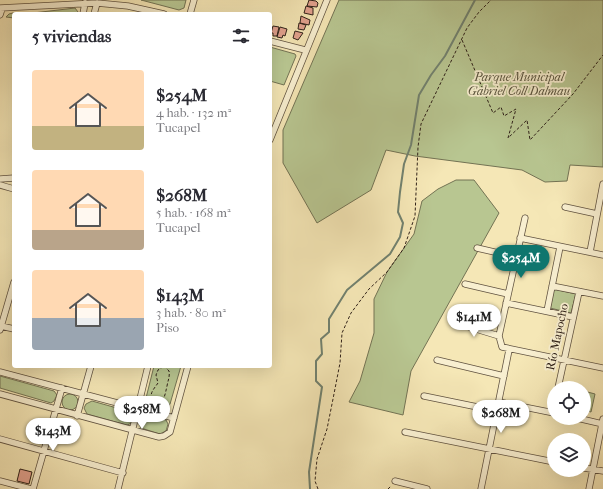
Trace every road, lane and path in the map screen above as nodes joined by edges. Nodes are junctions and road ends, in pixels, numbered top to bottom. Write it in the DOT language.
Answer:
graph roads {
  1 [pos="194,0"];
  2 [pos="327,0"];
  3 [pos="491,0"];
  4 [pos="85,3"];
  5 [pos="97,3"];
  6 [pos="129,3"];
  7 [pos="1,8"];
  8 [pos="83,12"];
  9 [pos="95,12"];
  10 [pos="158,12"];
  11 [pos="191,12"];
  12 [pos="0,15"];
  13 [pos="462,40"];
  14 [pos="272,42"];
  15 [pos="305,50"];
  16 [pos="603,55"];
  17 [pos="272,135"];
  18 [pos="12,178"];
  19 [pos="0,179"];
  20 [pos="603,184"];
  21 [pos="0,185"];
  22 [pos="12,188"];
  23 [pos="565,207"];
  24 [pos="597,214"];
  25 [pos="525,218"];
  26 [pos="520,238"];
  27 [pos="560,247"];
  28 [pos="477,248"];
  29 [pos="590,252"];
  30 [pos="603,255"];
  31 [pos="516,256"];
  32 [pos="465,284"];
  33 [pos="552,286"];
  34 [pos="12,290"];
  35 [pos="579,292"];
  36 [pos="508,294"];
  37 [pos="603,296"];
  38 [pos="506,303"];
  39 [pos="546,311"];
  40 [pos="573,317"];
  41 [pos="453,322"];
  42 [pos="1,328"];
  43 [pos="12,329"];
  44 [pos="499,336"];
  45 [pos="510,350"];
  46 [pos="437,360"];
  47 [pos="564,360"];
  48 [pos="90,368"];
  49 [pos="148,368"];
  50 [pos="159,368"];
  51 [pos="167,368"];
  52 [pos="187,368"];
  53 [pos="603,368"];
  54 [pos="0,372"];
  55 [pos="504,376"];
  56 [pos="560,381"];
  57 [pos="156,384"];
  58 [pos="62,388"];
  59 [pos="0,394"];
  60 [pos="83,394"];
  61 [pos="424,396"];
  62 [pos="499,402"];
  63 [pos="138,408"];
  64 [pos="55,410"];
  65 [pos="497,411"];
  66 [pos="547,412"];
  67 [pos="78,416"];
  68 [pos="174,418"];
  69 [pos="591,420"];
  70 [pos="603,422"];
  71 [pos="133,430"];
  72 [pos="405,432"];
  73 [pos="0,439"];
  74 [pos="489,449"];
  75 [pos="44,451"];
  76 [pos="547,461"];
  77 [pos="593,470"];
  78 [pos="603,471"];
  79 [pos="123,473"];
  80 [pos="0,481"];
  81 [pos="395,481"];
  82 [pos="32,489"];
  83 [pos="118,489"];
  84 [pos="318,489"];
  85 [pos="427,489"];
  86 [pos="481,489"];
  87 [pos="589,489"];
  1 -- 11 [label="street"];
  2 -- 15 [label="street"];
  3 -- 13 [label="path"];
  4 -- 5 [label="street"];
  4 -- 7 [label="street"];
  4 -- 8 [label="street"];
  5 -- 6 [label="street"];
  5 -- 9 [label="street"];
  6 -- 10 [label="street"];
  7 -- 12 [label="street"];
  13 -- 16 [label="path"];
  13 -- 84 [label="path"];
  14 -- 15 [label="street"];
  15 -- 17 [label="street"];
  18 -- 19 [label="street"];
  20 -- 24 [label="street"];
  21 -- 22 [label="street"];
  23 -- 24 [label="street"];
  24 -- 29 [label="street"];
  25 -- 26 [label="street"];
  26 -- 27 [label="street"];
  26 -- 31 [label="street"];
  27 -- 29 [label="street"];
  27 -- 33 [label="street"];
  28 -- 31 [label="street"];
  29 -- 30 [label="street"];
  31 -- 36 [label="street"];
  32 -- 36 [label="street"];
  33 -- 35 [label="street"];
  33 -- 39 [label="street"];
  34 -- 42 [label="street"];
  35 -- 37 [label="street"];
  35 -- 40 [label="street, Río Mapocho"];
  36 -- 38 [label="street"];
  38 -- 39 [label="street"];
  38 -- 44 [label="street"];
  39 -- 40 [label="street"];
  40 -- 47 [label="street, Río Mapocho"];
  41 -- 44 [label="street"];
  42 -- 43 [label="street"];
  44 -- 45 [label="street"];
  45 -- 47 [label="street"];
  45 -- 55 [label="street"];
  46 -- 55 [label="street"];
  47 -- 53 [label="street"];
  47 -- 56 [label="street, Río Mapocho"];
  48 -- 60 [label="street"];
  49 -- 63 [label="street"];
  50 -- 57 [label="path"];
  51 -- 57 [label="path"];
  52 -- 68 [label="street"];
  54 -- 58 [label="street"];
  55 -- 62 [label="street"];
  58 -- 60 [label="street"];
  58 -- 64 [label="street"];
  59 -- 64 [label="street"];
  60 -- 63 [label="street"];
  60 -- 67 [label="street"];
  61 -- 65 [label="street"];
  62 -- 65 [label="street"];
  62 -- 66 [label="street"];
  63 -- 68 [label="street"];
  63 -- 71 [label="street"];
  64 -- 67 [label="street"];
  64 -- 75 [label="street"];
  65 -- 74 [label="street"];
  67 -- 71 [label="street"];
  68 -- 71 [label="street"];
  69 -- 70 [label="street"];
  70 -- 77 [label="street"];
  71 -- 79 [label="street"];
  72 -- 74 [label="street"];
  73 -- 75 [label="street"];
  74 -- 76 [label="street"];
  74 -- 86 [label="street"];
  75 -- 79 [label="street"];
  75 -- 82 [label="street"];
  77 -- 78 [label="street"];
  77 -- 87 [label="street"];
  79 -- 83 [label="street"];
  80 -- 82 [label="street"];
  81 -- 85 [label="street"];
}
